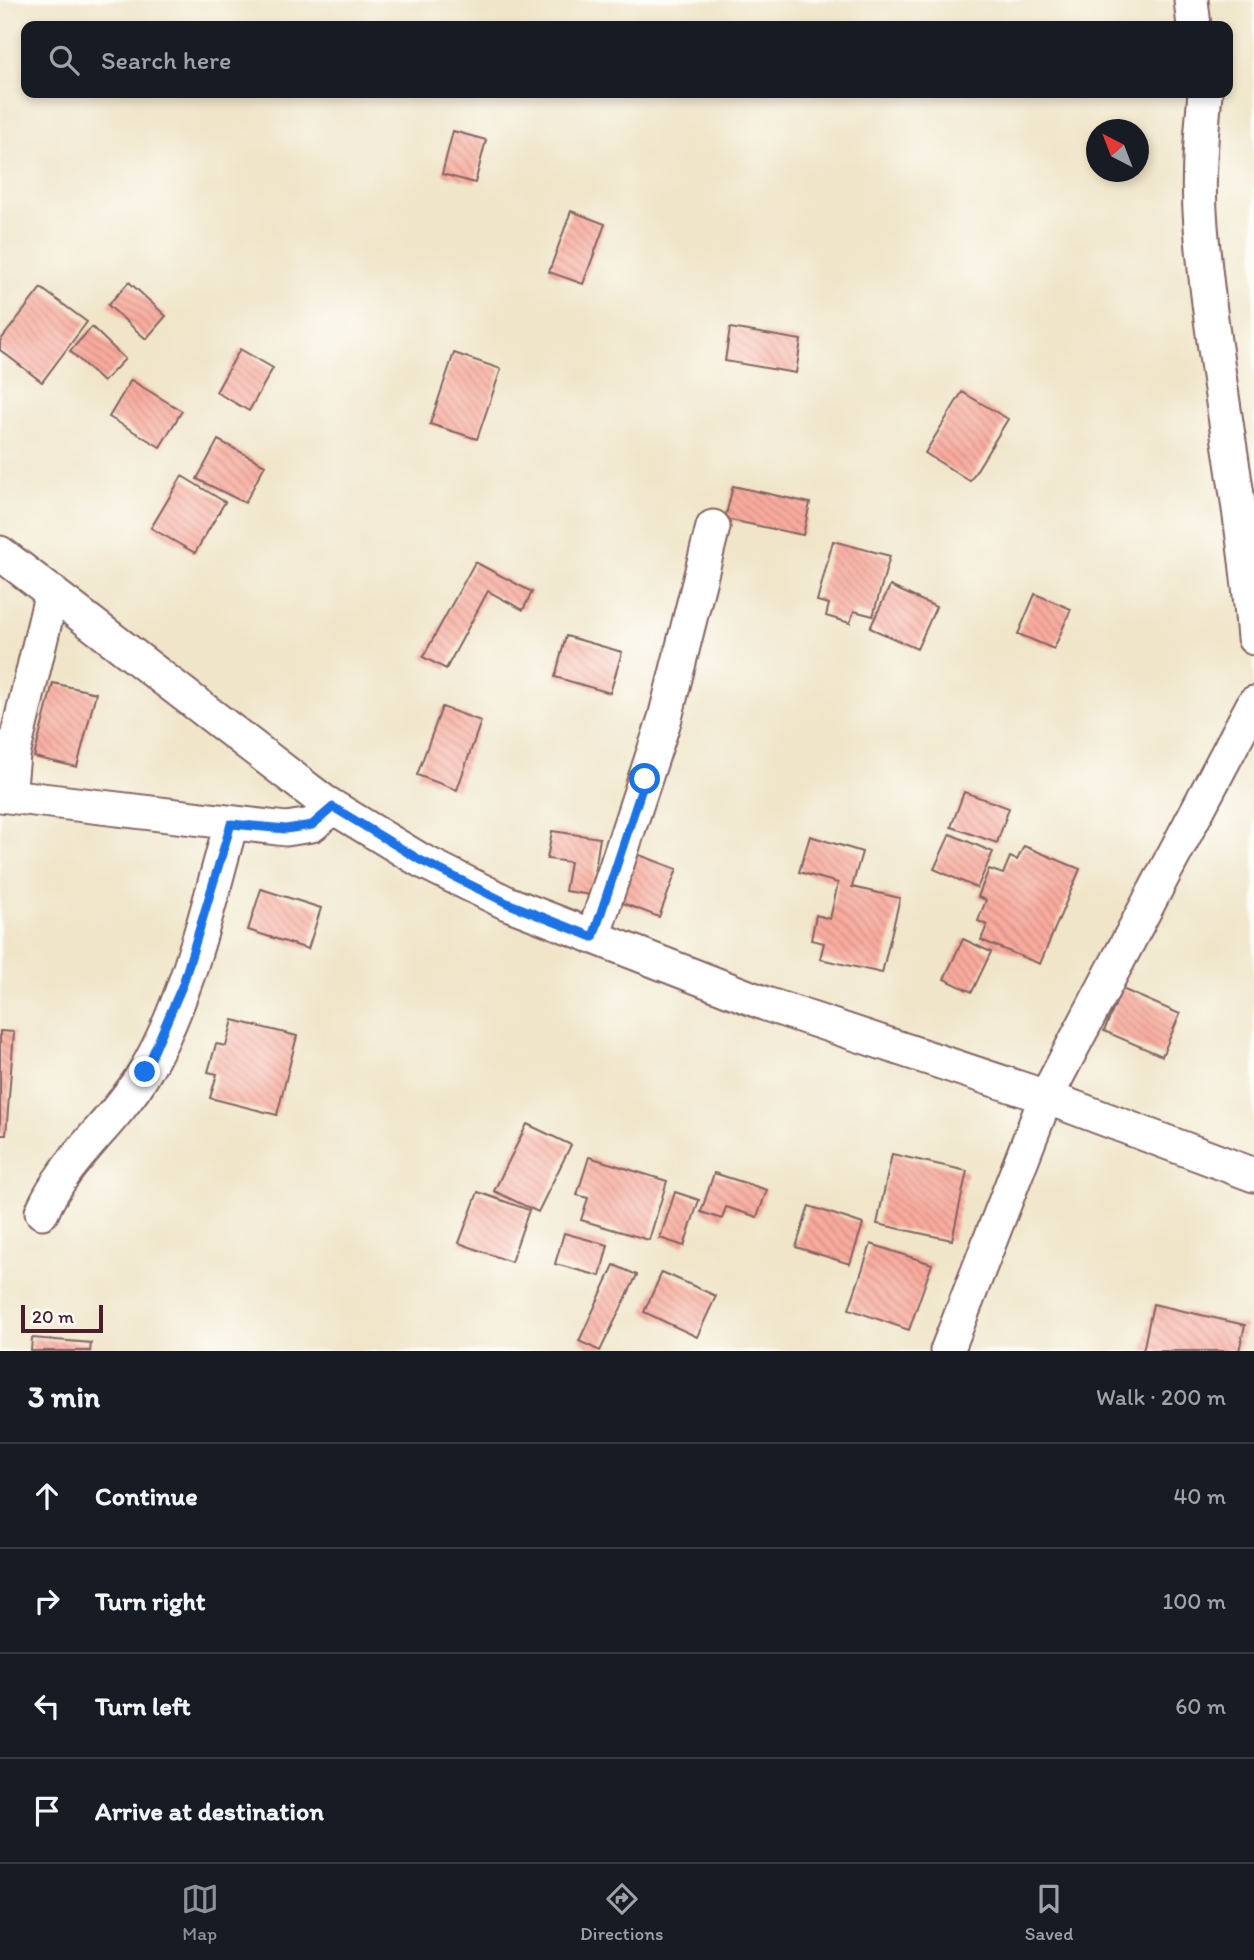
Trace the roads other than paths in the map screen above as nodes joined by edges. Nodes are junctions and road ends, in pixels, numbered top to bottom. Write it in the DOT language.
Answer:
graph roads {
  1 [pos="1191,0"];
  2 [pos="1193,21"];
  3 [pos="1205,98"];
  4 [pos="713,527"];
  5 [pos="0,553"];
  6 [pos="52,592"];
  7 [pos="1254,638"];
  8 [pos="1254,703"];
  9 [pos="5,796"];
  10 [pos="333,807"];
  11 [pos="231,824"];
  12 [pos="593,937"];
  13 [pos="1046,1097"];
  14 [pos="1254,1175"];
  15 [pos="43,1212"];
  16 [pos="947,1351"];
  1 -- 2 [label="street"];
  3 -- 7 [label="street"];
  4 -- 12 [label="street"];
  5 -- 6 [label="street"];
  6 -- 9 [label="street"];
  6 -- 10 [label="street"];
  8 -- 13 [label="street"];
  9 -- 11 [label="street"];
  10 -- 11 [label="street"];
  10 -- 12 [label="street"];
  11 -- 15 [label="street"];
  12 -- 13 [label="street"];
  13 -- 14 [label="street"];
  13 -- 16 [label="street"];
}
